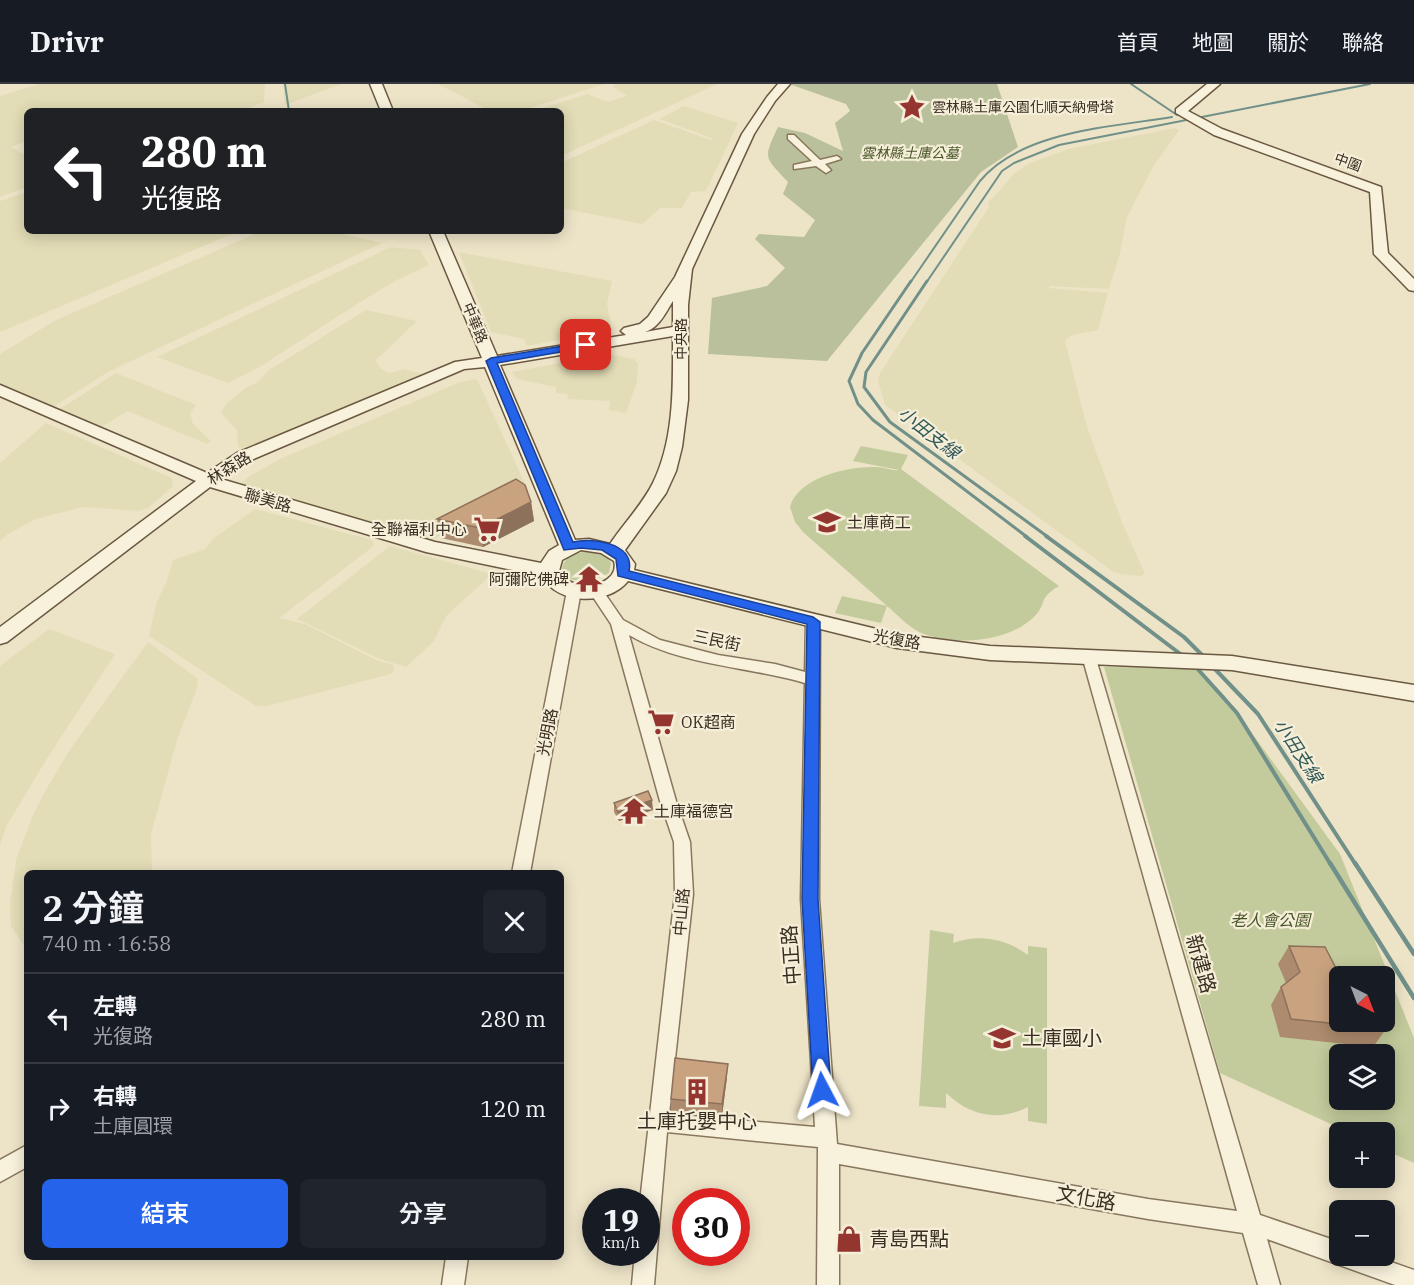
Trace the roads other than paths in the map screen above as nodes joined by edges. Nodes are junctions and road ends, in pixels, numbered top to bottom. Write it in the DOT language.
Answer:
graph roads {
  1 [pos="378,84"];
  2 [pos="784,84"];
  3 [pos="1214,84"];
  4 [pos="386,108"];
  5 [pos="791,137"];
  6 [pos="837,159"];
  7 [pos="819,162"];
  8 [pos="797,166"];
  9 [pos="826,170"];
  10 [pos="437,234"];
  11 [pos="682,278"];
  12 [pos="1414,287"];
  13 [pos="681,330"];
  14 [pos="491,361"];
  15 [pos="0,390"];
  16 [pos="208,480"];
  17 [pos="569,547"];
  18 [pos="615,551"];
  19 [pos="549,571"];
  20 [pos="622,573"];
  21 [pos="574,591"];
  22 [pos="596,591"];
  23 [pos="813,622"];
  24 [pos="618,623"];
  25 [pos="0,638"];
  26 [pos="1089,656"];
  27 [pos="813,680"];
  28 [pos="1414,693"];
  29 [pos="522,870"];
  30 [pos="658,1122"];
  31 [pos="827,1145"];
  32 [pos="24,1157"];
  33 [pos="0,1172"];
  34 [pos="652,1188"];
  35 [pos="1251,1223"];
  36 [pos="1329,1249"];
  37 [pos="457,1260"];
  38 [pos="645,1266"];
  39 [pos="1374,1266"];
  40 [pos="1412,1280"];
  41 [pos="453,1285"];
  42 [pos="643,1285"];
  43 [pos="828,1285"];
  44 [pos="1269,1285"];
  1 -- 4 [label="street"];
  2 -- 11 [label="street, 中央路"];
  3 -- 12 [label="street, 中圍"];
  5 -- 7 [label="street"];
  6 -- 7 [label="street"];
  7 -- 8 [label="street"];
  7 -- 9 [label="street"];
  10 -- 14 [label="street, 中華路"];
  11 -- 13 [label="street, 中央路"];
  11 -- 14 [label="street, 林森路"];
  13 -- 14 [label="street, 林森路"];
  13 -- 18 [label="street, 中央路"];
  14 -- 16 [label="street, 林森路"];
  14 -- 17 [label="street, 中華路"];
  15 -- 16 [label="street, 聯美路"];
  16 -- 19 [label="street, 聯美路"];
  16 -- 25 [label="street, 林森路"];
  17 -- 18 [label="street"];
  17 -- 19 [label="street"];
  18 -- 20 [label="street"];
  19 -- 21 [label="street"];
  20 -- 22 [label="street"];
  20 -- 23 [label="street, 光復路"];
  21 -- 22 [label="street"];
  21 -- 29 [label="street, 光明路"];
  22 -- 24 [label="street, 中山路"];
  23 -- 26 [label="street, 光復路"];
  23 -- 27 [label="street, 中正路"];
  24 -- 27 [label="street, 三民街"];
  24 -- 30 [label="street, 中山路"];
  26 -- 28 [label="street, 光復路"];
  26 -- 35 [label="street, 新建路"];
  27 -- 31 [label="street, 中正路"];
  30 -- 31 [label="street, 文化路"];
  30 -- 34 [label="street, 中山路"];
  31 -- 35 [label="street, 文化路"];
  31 -- 43 [label="street, 中正路"];
  32 -- 33 [label="street"];
  35 -- 36 [label="street, 文化路"];
  35 -- 44 [label="street, 新建路"];
  37 -- 41 [label="street"];
  38 -- 42 [label="street"];
  39 -- 40 [label="street"];
}
